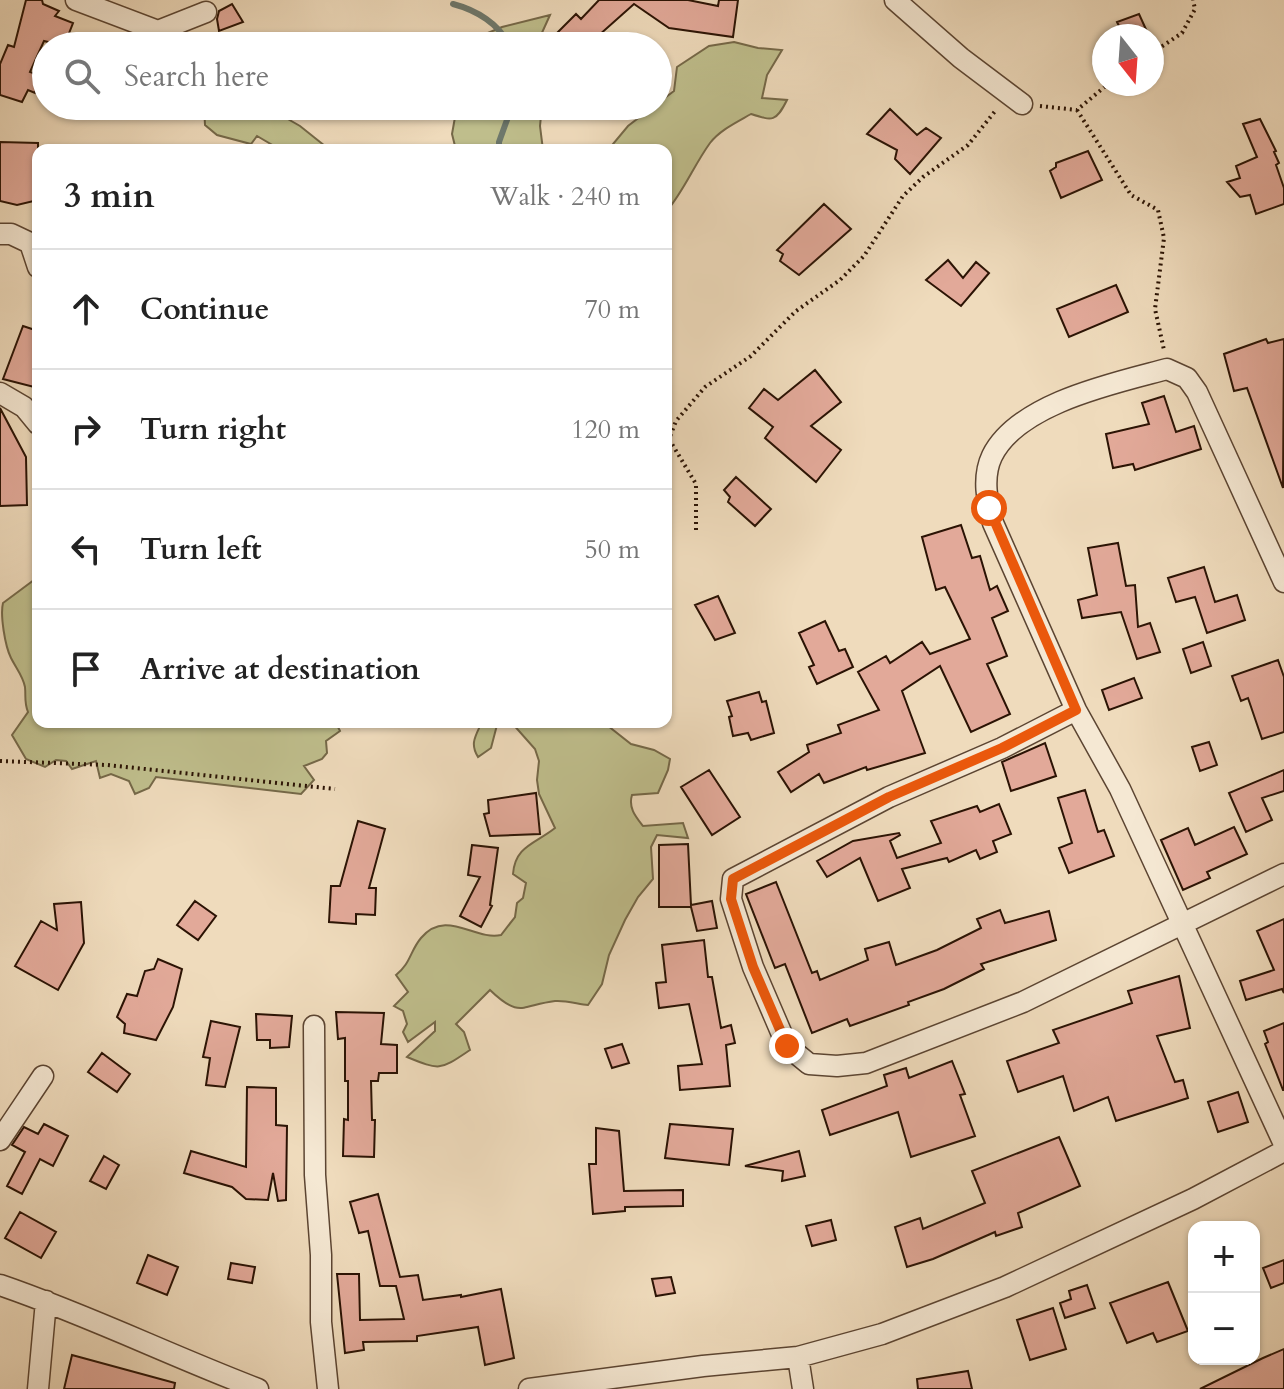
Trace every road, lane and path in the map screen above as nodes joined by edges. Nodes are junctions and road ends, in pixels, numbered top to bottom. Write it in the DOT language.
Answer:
graph roads {
  1 [pos="76,0"];
  2 [pos="895,0"];
  3 [pos="1193,0"];
  4 [pos="206,12"];
  5 [pos="1164,47"];
  6 [pos="1094,96"];
  7 [pos="1022,104"];
  8 [pos="1077,110"];
  9 [pos="0,234"];
  10 [pos="32,249"];
  11 [pos="1167,369"];
  12 [pos="0,393"];
  13 [pos="32,417"];
  14 [pos="672,431"];
  15 [pos="672,444"];
  16 [pos="696,530"];
  17 [pos="1284,582"];
  18 [pos="1076,710"];
  19 [pos="0,761"];
  20 [pos="335,789"];
  21 [pos="1284,874"];
  22 [pos="1183,924"];
  23 [pos="314,1026"];
  24 [pos="43,1076"];
  25 [pos="0,1140"];
  26 [pos="1284,1144"];
  27 [pos="1284,1151"];
  28 [pos="0,1285"];
  29 [pos="46,1301"];
  30 [pos="798,1357"];
  31 [pos="38,1389"];
  32 [pos="258,1389"];
  33 [pos="328,1389"];
  34 [pos="529,1389"];
  35 [pos="803,1389"];
  1 -- 4 [label="street"];
  2 -- 7 [label="street"];
  3 -- 5 [label="path"];
  6 -- 8 [label="path"];
  7 -- 8 [label="path"];
  7 -- 14 [label="path"];
  8 -- 11 [label="path"];
  9 -- 10 [label="street"];
  11 -- 17 [label="street"];
  11 -- 18 [label="street"];
  12 -- 13 [label="street"];
  15 -- 16 [label="path"];
  18 -- 22 [label="street"];
  18 -- 22 [label="street"];
  19 -- 20 [label="path"];
  21 -- 22 [label="street"];
  22 -- 26 [label="street"];
  23 -- 33 [label="street"];
  24 -- 25 [label="street"];
  27 -- 30 [label="street"];
  28 -- 29 [label="street"];
  29 -- 31 [label="street"];
  29 -- 32 [label="street"];
  30 -- 34 [label="street"];
  30 -- 35 [label="street"];
}
